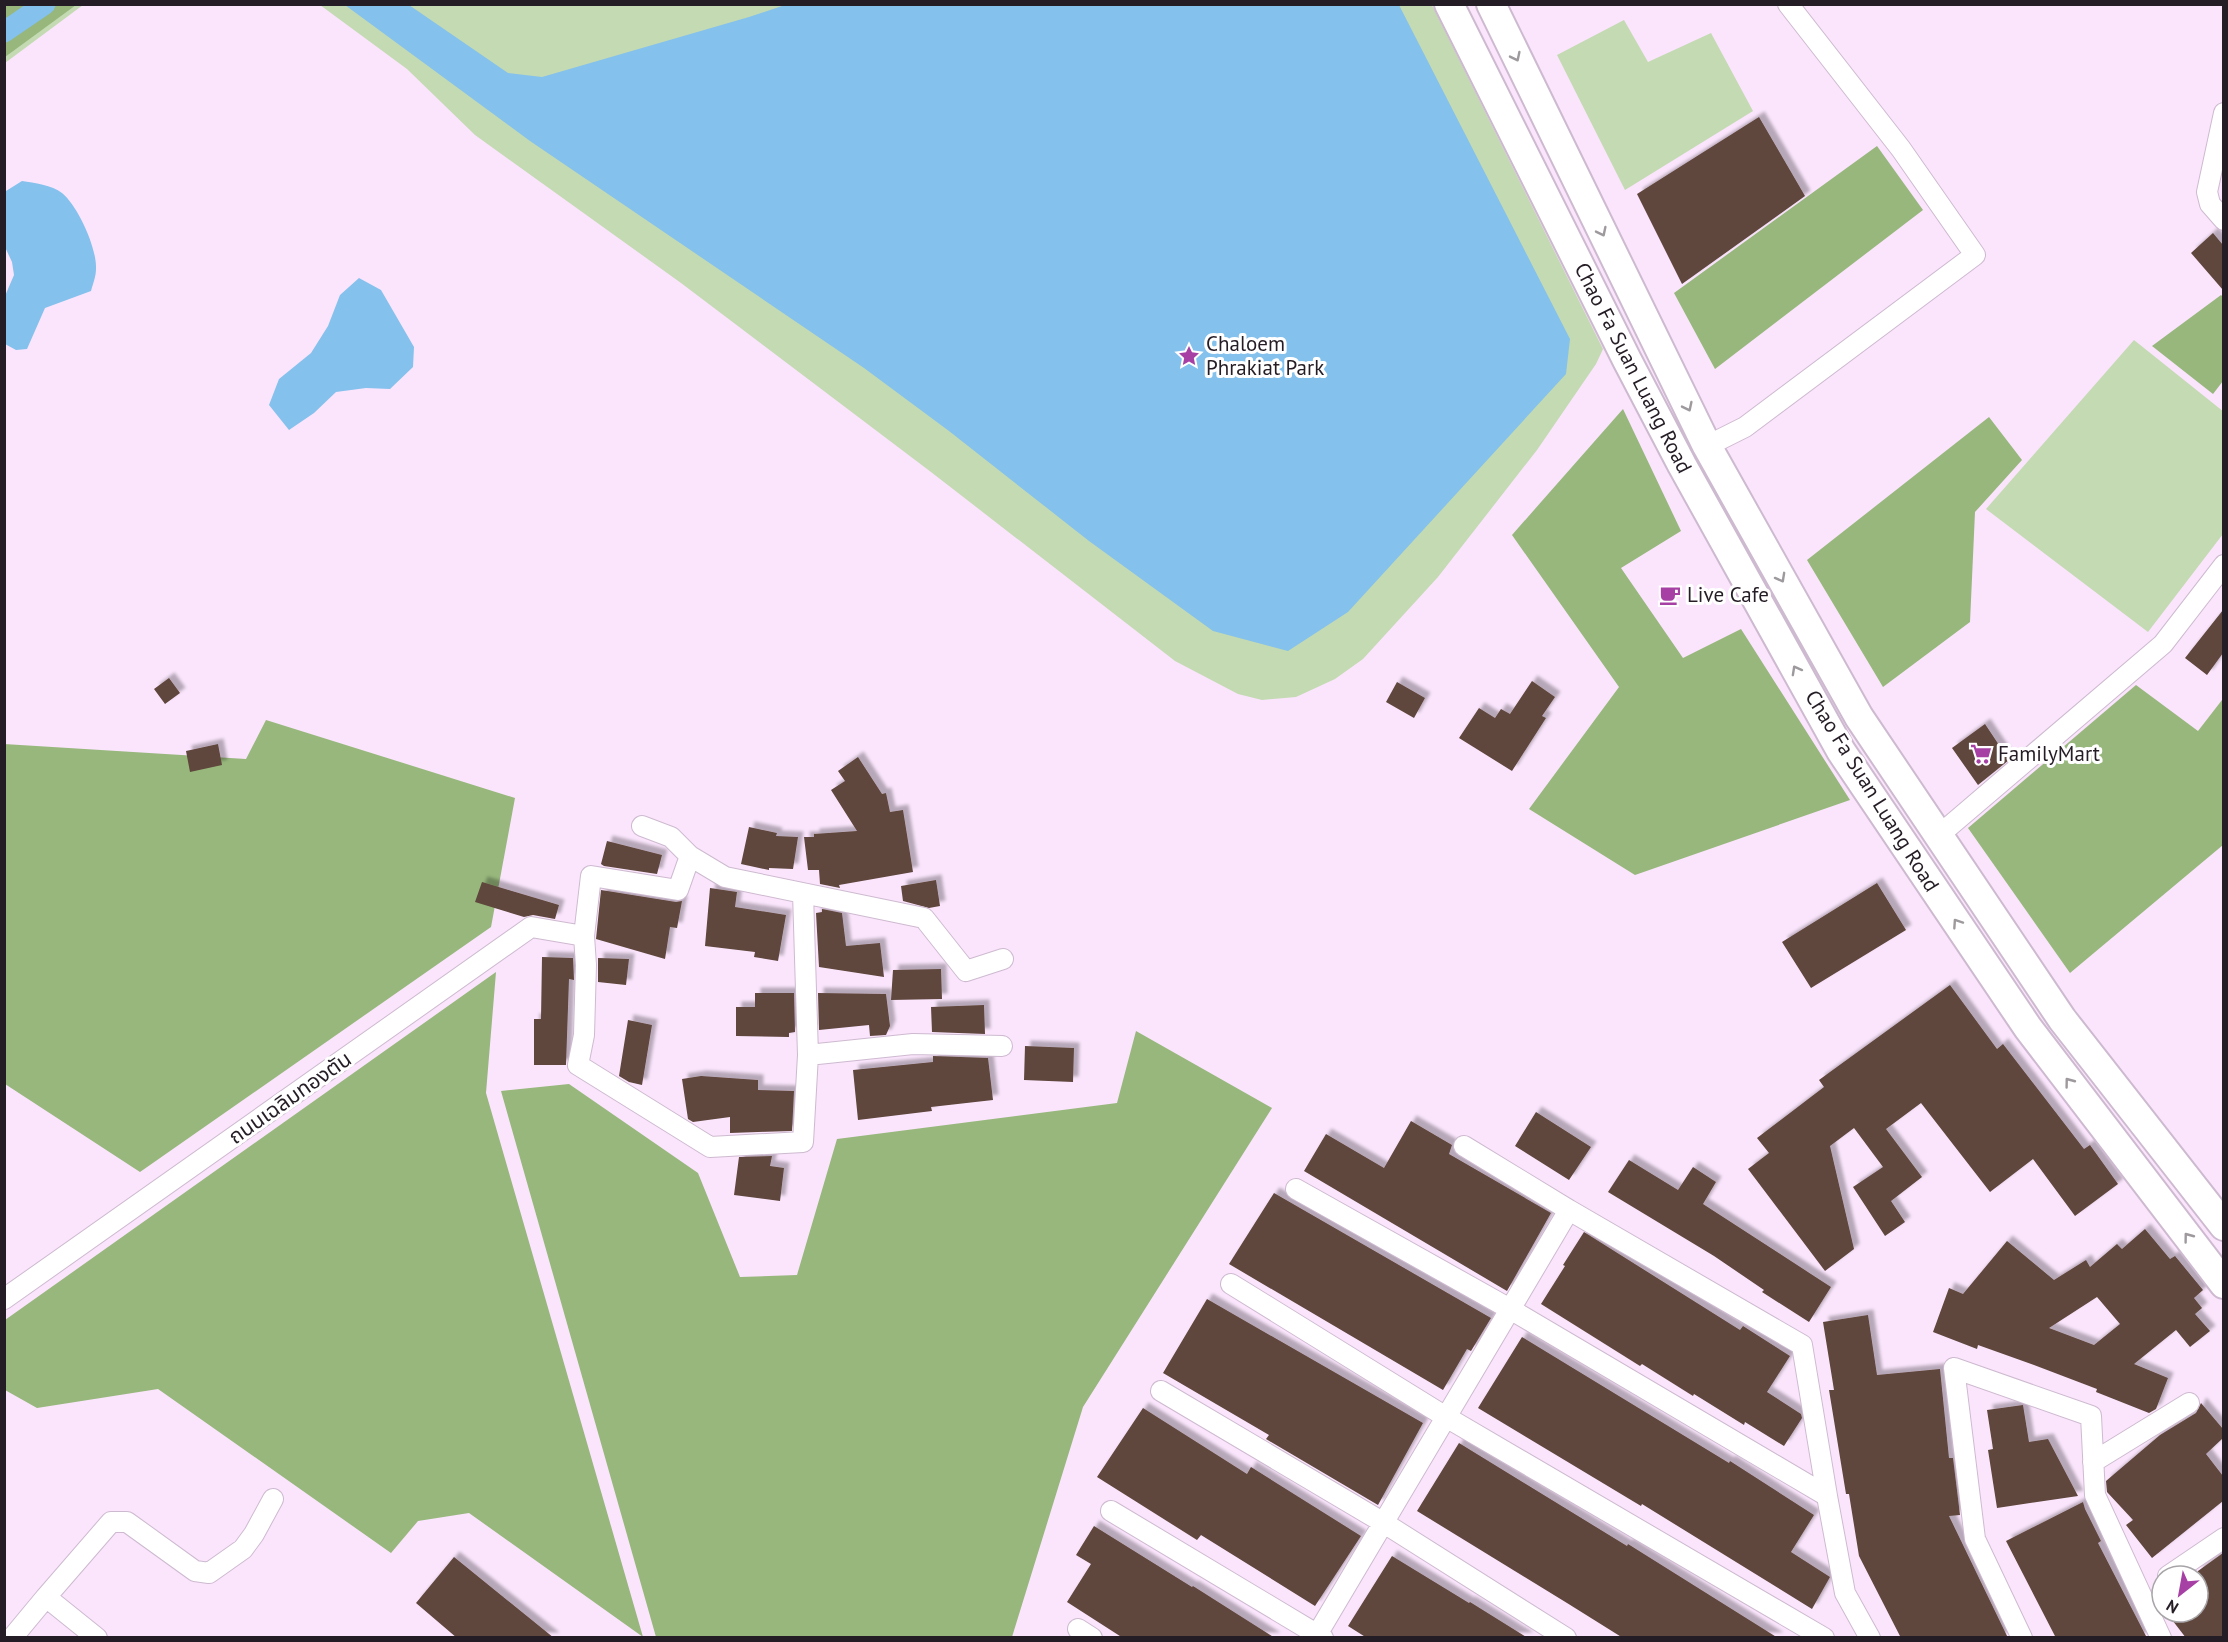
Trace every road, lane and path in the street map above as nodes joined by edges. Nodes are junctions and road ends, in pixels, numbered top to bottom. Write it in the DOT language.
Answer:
graph roads {
  1 [pos="1449,4"];
  2 [pos="1491,4"];
  3 [pos="1788,4"];
  4 [pos="2223,113"];
  5 [pos="2223,220"];
  6 [pos="1707,446"];
  7 [pos="2223,566"];
  8 [pos="642,826"];
  9 [pos="1938,836"];
  10 [pos="690,856"];
  11 [pos="803,893"];
  12 [pos="584,936"];
  13 [pos="1004,958"];
  14 [pos="1002,1046"];
  15 [pos="808,1054"];
  16 [pos="1464,1146"];
  17 [pos="1296,1189"];
  18 [pos="1569,1210"];
  19 [pos="2223,1226"];
  20 [pos="1231,1284"];
  21 [pos="2223,1284"];
  22 [pos="4,1299"];
  23 [pos="1510,1309"];
  24 [pos="1161,1391"];
  25 [pos="2189,1403"];
  26 [pos="1446,1418"];
  27 [pos="2092,1462"];
  28 [pos="1827,1496"];
  29 [pos="273,1499"];
  30 [pos="1111,1511"];
  31 [pos="1384,1523"];
  32 [pos="2223,1538"];
  33 [pos="2186,1564"];
  34 [pos="2150,1589"];
  35 [pos="2141,1595"];
  36 [pos="46,1597"];
  37 [pos="1318,1636"];
  38 [pos="12,1638"];
  39 [pos="97,1638"];
  40 [pos="1566,1638"];
  41 [pos="1824,1638"];
  42 [pos="1870,1638"];
  43 [pos="2022,1638"];
  44 [pos="2161,1638"];
  21 -- 1 [label="main road, Chao Fa Suan Luang Road, one-way"];
  2 -- 6 [label="main road, Chao Fa Suan Luang Road, one-way"];
  3 -- 6 [label="street"];
  4 -- 5 [label="street"];
  6 -- 9 [label="main road, Chao Fa Suan Luang Road, one-way"];
  7 -- 9 [label="street"];
  8 -- 10 [label="street"];
  9 -- 19 [label="main road, Chao Fa Suan Luang Road"];
  10 -- 11 [label="street"];
  10 -- 12 [label="street"];
  11 -- 13 [label="street"];
  11 -- 15 [label="street"];
  12 -- 15 [label="street"];
  12 -- 22 [label="street, ถนนเฉลิมทองตัน"];
  14 -- 15 [label="street"];
  16 -- 18 [label="street"];
  17 -- 23 [label="street"];
  18 -- 23 [label="street"];
  18 -- 28 [label="street"];
  20 -- 26 [label="street"];
  23 -- 26 [label="street"];
  23 -- 28 [label="street"];
  24 -- 31 [label="street"];
  25 -- 27 [label="street"];
  26 -- 31 [label="street"];
  26 -- 41 [label="street"];
  27 -- 35 [label="street"];
  27 -- 43 [label="street"];
  28 -- 42 [label="street"];
  29 -- 36 [label="street"];
  30 -- 37 [label="street"];
  31 -- 37 [label="street"];
  31 -- 40 [label="street"];
  32 -- 33 [label="street"];
  34 -- 35 [label="street"];
  35 -- 44 [label="street"];
  36 -- 38 [label="street"];
  36 -- 39 [label="street"];
}
